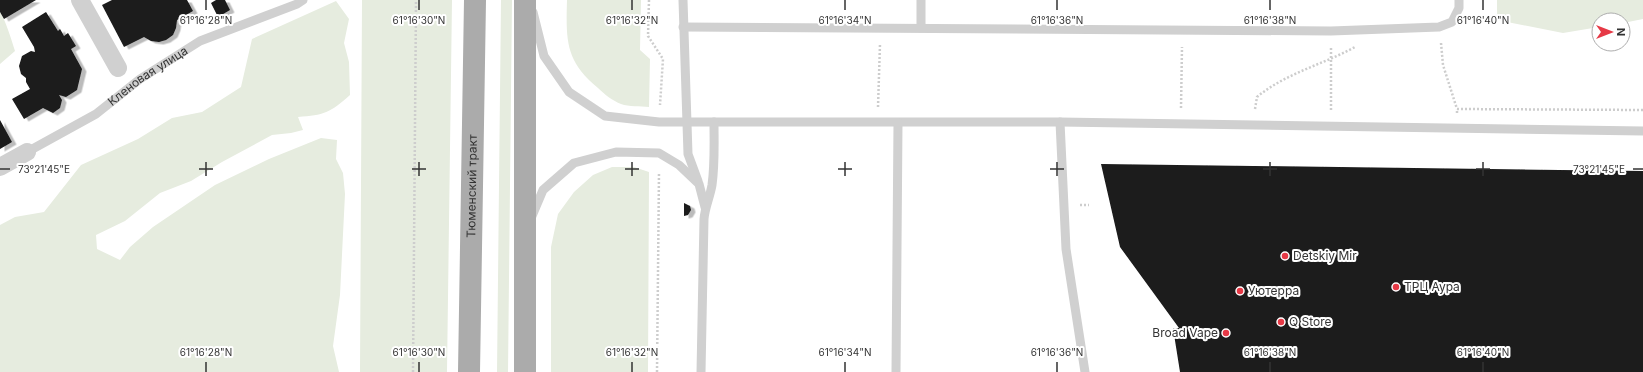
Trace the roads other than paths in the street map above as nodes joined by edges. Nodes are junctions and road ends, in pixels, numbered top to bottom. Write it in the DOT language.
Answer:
graph roads {
  1 [pos="80,0"];
  2 [pos="303,0"];
  3 [pos="474,0"];
  4 [pos="525,0"];
  5 [pos="530,0"];
  6 [pos="683,0"];
  7 [pos="921,0"];
  8 [pos="1459,0"];
  9 [pos="683,27"];
  10 [pos="921,28"];
  11 [pos="118,68"];
  12 [pos="687,122"];
  13 [pos="714,122"];
  14 [pos="1060,122"];
  15 [pos="898,123"];
  16 [pos="1643,131"];
  17 [pos="27,152"];
  18 [pos="0,166"];
  19 [pos="699,184"];
  20 [pos="705,208"];
  21 [pos="526,230"];
  22 [pos="469,372"];
  23 [pos="525,372"];
  24 [pos="701,372"];
  25 [pos="896,372"];
  26 [pos="1085,372"];
  1 -- 11 [label="street"];
  2 -- 17 [label="lane, Кленовая улица"];
  3 -- 22 [label="main road, Тюменский тракт"];
  4 -- 21 [label="main road"];
  5 -- 12 [label="lane"];
  6 -- 9 [label="lane"];
  7 -- 10 [label="lane"];
  8 -- 10 [label="lane"];
  9 -- 10 [label="lane"];
  9 -- 12 [label="lane"];
  12 -- 13 [label="lane"];
  12 -- 19 [label="lane"];
  13 -- 15 [label="lane"];
  13 -- 20 [label="lane"];
  14 -- 15 [label="lane"];
  14 -- 16 [label="lane"];
  14 -- 26 [label="lane"];
  15 -- 25 [label="lane"];
  17 -- 18 [label="street, Кленовая улица"];
  19 -- 20 [label="lane"];
  19 -- 21 [label="lane"];
  20 -- 24 [label="lane"];
  21 -- 23 [label="main road"];
}
